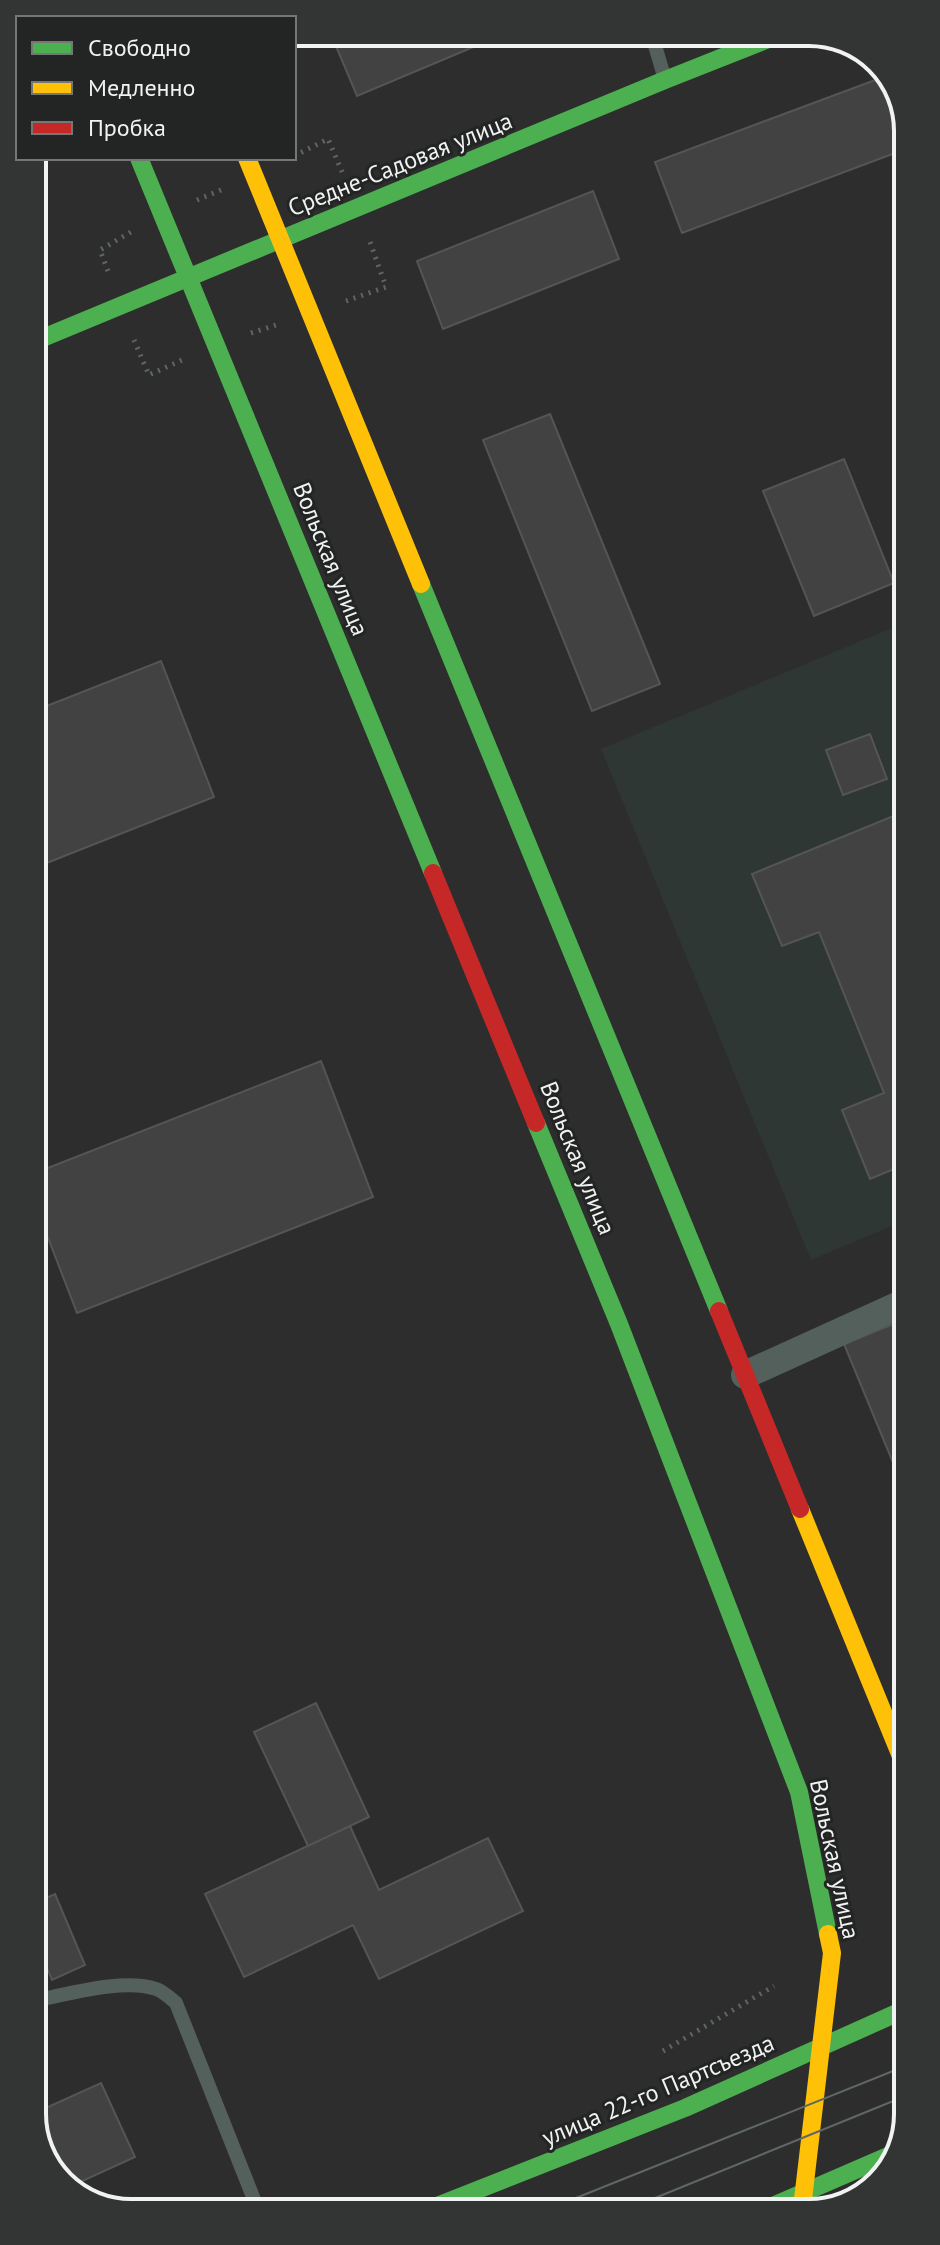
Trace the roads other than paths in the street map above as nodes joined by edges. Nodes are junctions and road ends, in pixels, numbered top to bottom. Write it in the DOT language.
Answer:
graph roads {
  1 [pos="655,46"];
  2 [pos="751,46"];
  3 [pos="665,80"];
  4 [pos="140,160"];
  5 [pos="248,160"];
  6 [pos="280,239"];
  7 [pos="189,278"];
  8 [pos="46,337"];
  9 [pos="894,1307"];
  10 [pos="745,1375"];
  11 [pos="894,1739"];
  12 [pos="46,1998"];
  13 [pos="894,2014"];
  14 [pos="821,2047"];
  15 [pos="880,2161"];
  16 [pos="254,2199"];
  17 [pos="454,2199"];
  18 [pos="803,2199"];
  19 [pos="807,2199"];
  1 -- 3 [label="lane"];
  2 -- 3 [label="main road, Средне-Садовая улица"];
  3 -- 6 [label="main road, Средне-Садовая улица"];
  4 -- 7 [label="main road, Вольская улица"];
  5 -- 6 [label="main road"];
  6 -- 7 [label="main road, Средне-Садовая улица"];
  6 -- 10 [label="main road"];
  7 -- 8 [label="main road, Средне-Садовая улица"];
  7 -- 14 [label="main road, Вольская улица"];
  9 -- 10 [label="street"];
  10 -- 11 [label="main road"];
  12 -- 16 [label="lane"];
  13 -- 14 [label="main road, улица 22-го Партсъезда"];
  14 -- 17 [label="main road, улица 22-го Партсъезда"];
  14 -- 18 [label="main road, Вольская улица"];
  15 -- 19 [label="main road"];
}
